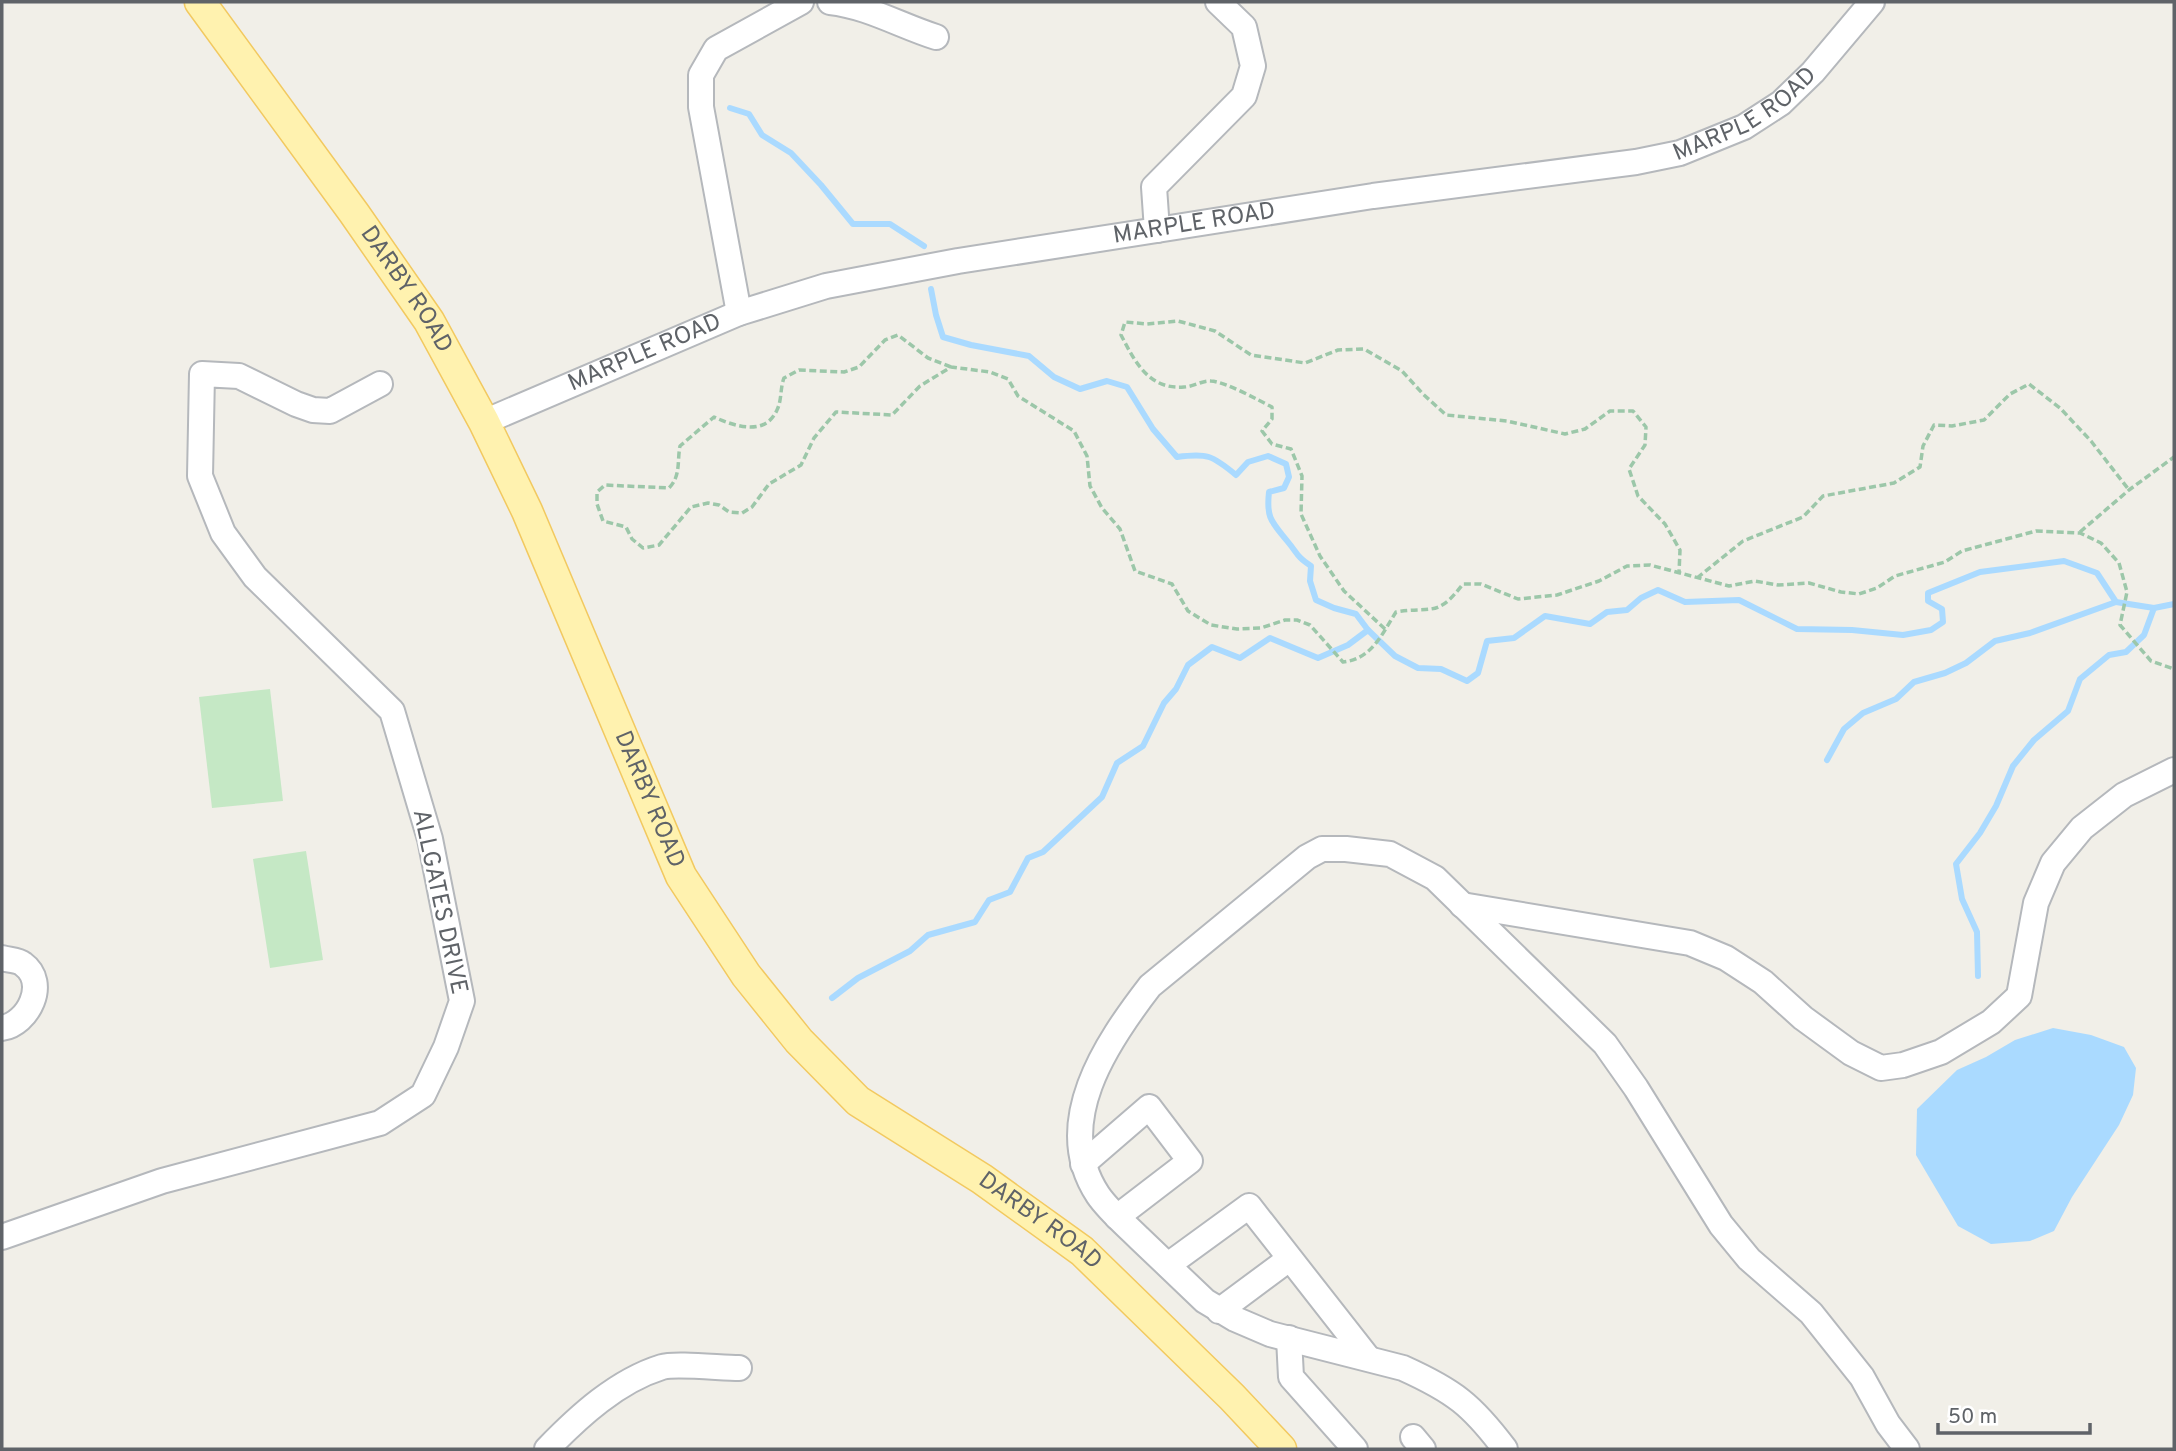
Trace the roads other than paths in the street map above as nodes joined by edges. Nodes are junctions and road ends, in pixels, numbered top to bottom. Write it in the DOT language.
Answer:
graph roads {
  1 [pos="200,2"];
  2 [pos="801,2"];
  3 [pos="830,2"];
  4 [pos="1218,2"];
  5 [pos="1872,2"];
  6 [pos="936,37"];
  7 [pos="1157,230"];
  8 [pos="738,313"];
  9 [pos="380,384"];
  10 [pos="484,422"];
  11 [pos="2174,770"];
  12 [pos="1462,905"];
  13 [pos="2,958"];
  14 [pos="2,1028"];
  15 [pos="1083,1164"];
  16 [pos="1117,1217"];
  17 [pos="2,1237"];
  18 [pos="1289,1259"];
  19 [pos="1168,1265"];
  20 [pos="1219,1311"];
  21 [pos="1289,1338"];
  22 [pos="1368,1358"];
  23 [pos="739,1368"];
  24 [pos="547,1449"];
  25 [pos="1281,1449"];
  26 [pos="1355,1449"];
  27 [pos="1505,1449"];
  28 [pos="1907,1449"];
  1 -- 10 [label="main road, DARBY ROAD"];
  2 -- 8 [label="street"];
  3 -- 6 [label="street"];
  4 -- 7 [label="street"];
  5 -- 7 [label="street, MARPLE ROAD"];
  7 -- 8 [label="street, MARPLE ROAD"];
  8 -- 10 [label="street, MARPLE ROAD"];
  9 -- 17 [label="street, ALLGATES DRIVE"];
  10 -- 25 [label="main road, DARBY ROAD"];
  11 -- 12 [label="street"];
  12 -- 15 [label="street"];
  12 -- 28 [label="street"];
  13 -- 14 [label="street"];
  15 -- 16 [label="street"];
  15 -- 16 [label="street"];
  16 -- 19 [label="street"];
  18 -- 19 [label="street"];
  18 -- 20 [label="street"];
  18 -- 22 [label="street"];
  19 -- 20 [label="street"];
  20 -- 21 [label="street"];
  21 -- 22 [label="street"];
  21 -- 26 [label="street"];
  22 -- 27 [label="street"];
  23 -- 24 [label="street"];
}
